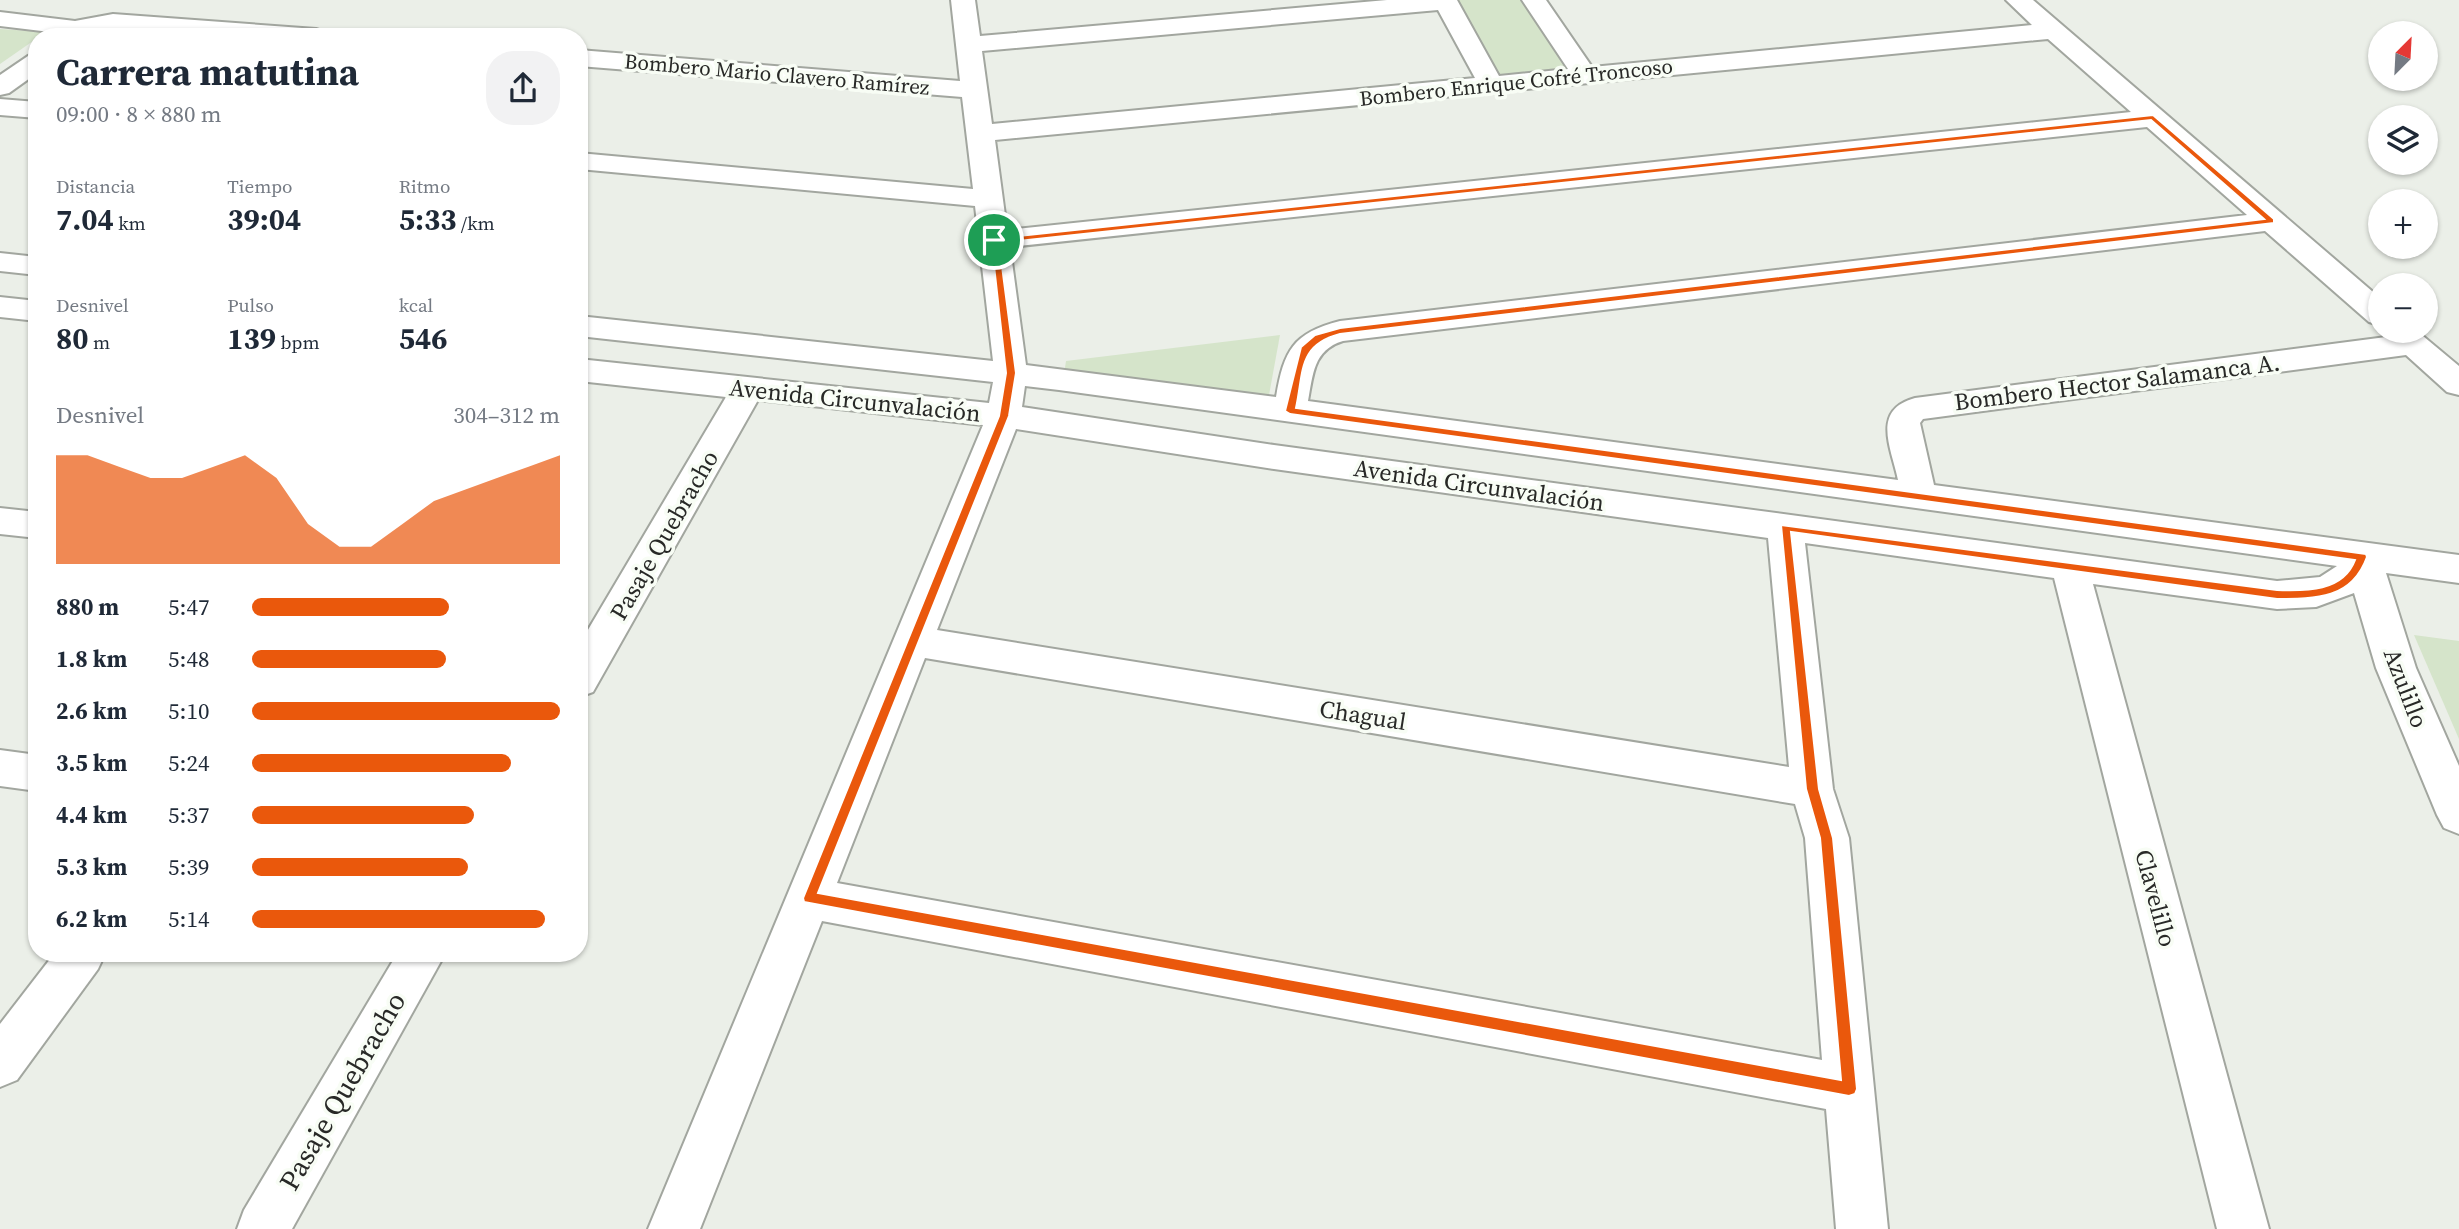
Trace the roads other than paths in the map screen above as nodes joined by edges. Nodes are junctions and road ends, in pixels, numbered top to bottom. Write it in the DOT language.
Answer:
graph roads {
  1 [pos="963,0"];
  2 [pos="1534,0"];
  3 [pos="2018,0"];
  4 [pos="1445,1"];
  5 [pos="0,19"];
  6 [pos="51,28"];
  7 [pos="86,28"];
  8 [pos="209,28"];
  9 [pos="2053,31"];
  10 [pos="969,45"];
  11 [pos="588,59"];
  12 [pos="28,67"];
  13 [pos="1585,75"];
  14 [pos="1491,85"];
  15 [pos="0,87"];
  16 [pos="975,90"];
  17 [pos="0,107"];
  18 [pos="28,109"];
  19 [pos="2153,118"];
  20 [pos="980,133"];
  21 [pos="588,162"];
  22 [pos="989,199"];
  23 [pos="2271,221"];
  24 [pos="994,240"];
  25 [pos="0,262"];
  26 [pos="28,265"];
  27 [pos="2368,305"];
  28 [pos="0,307"];
  29 [pos="28,310"];
  30 [pos="588,327"];
  31 [pos="2368,343"];
  32 [pos="2413,343"];
  33 [pos="588,371"];
  34 [pos="1011,373"];
  35 [pos="2459,384"];
  36 [pos="748,388"];
  37 [pos="1290,411"];
  38 [pos="1004,416"];
  39 [pos="1919,496"];
  40 [pos="0,521"];
  41 [pos="28,524"];
  42 [pos="1785,527"];
  43 [pos="2362,557"];
  44 [pos="2070,567"];
  45 [pos="2459,569"];
  46 [pos="913,641"];
  47 [pos="588,665"];
  48 [pos="0,768"];
  49 [pos="28,772"];
  50 [pos="1812,789"];
  51 [pos="2459,815"];
  52 [pos="809,898"];
  53 [pos="76,962"];
  54 [pos="417,962"];
  55 [pos="0,1063"];
  56 [pos="1849,1089"];
  57 [pos="263,1229"];
  58 [pos="676,1229"];
  59 [pos="1862,1229"];
  60 [pos="2243,1229"];
  1 -- 10 [label="street"];
  2 -- 13 [label="street"];
  3 -- 9 [label="street"];
  4 -- 10 [label="street"];
  4 -- 14 [label="street"];
  5 -- 6 [label="street"];
  7 -- 8 [label="street"];
  9 -- 13 [label="street, Bombero Enrique Cofré Troncoso"];
  9 -- 19 [label="street"];
  10 -- 16 [label="street"];
  11 -- 16 [label="street, Bombero Mario Clavero Ramírez"];
  12 -- 15 [label="street"];
  13 -- 14 [label="street, Bombero Enrique Cofré Troncoso"];
  14 -- 20 [label="street, Bombero Enrique Cofré Troncoso"];
  16 -- 20 [label="street"];
  17 -- 18 [label="street"];
  19 -- 23 [label="street"];
  19 -- 24 [label="street"];
  20 -- 22 [label="street"];
  21 -- 22 [label="street"];
  22 -- 24 [label="street"];
  23 -- 27 [label="street"];
  23 -- 37 [label="street"];
  24 -- 34 [label="street"];
  25 -- 26 [label="street"];
  28 -- 29 [label="street"];
  30 -- 34 [label="street, Avenida Circunvalación"];
  31 -- 39 [label="street, Bombero Hector Salamanca A."];
  32 -- 35 [label="street"];
  33 -- 36 [label="street, Avenida Circunvalación"];
  34 -- 37 [label="street, Avenida Circunvalación"];
  34 -- 38 [label="street"];
  36 -- 38 [label="street, Avenida Circunvalación"];
  36 -- 47 [label="street, Pasaje Quebracho"];
  37 -- 39 [label="street, Avenida Circunvalación"];
  38 -- 42 [label="street, Avenida Circunvalación"];
  38 -- 46 [label="street"];
  39 -- 43 [label="street, Avenida Circunvalación"];
  40 -- 41 [label="street"];
  42 -- 44 [label="street, Avenida Circunvalación"];
  42 -- 50 [label="street"];
  43 -- 44 [label="street, Avenida Circunvalación"];
  43 -- 45 [label="street, Avenida Circunvalación"];
  43 -- 51 [label="street, Azulillo"];
  44 -- 60 [label="street, Clavelillo"];
  46 -- 50 [label="street, Chagual"];
  46 -- 52 [label="street"];
  48 -- 49 [label="street"];
  50 -- 56 [label="street"];
  52 -- 56 [label="street"];
  52 -- 58 [label="street"];
  53 -- 55 [label="street"];
  54 -- 57 [label="street, Pasaje Quebracho"];
  56 -- 59 [label="street"];
}
